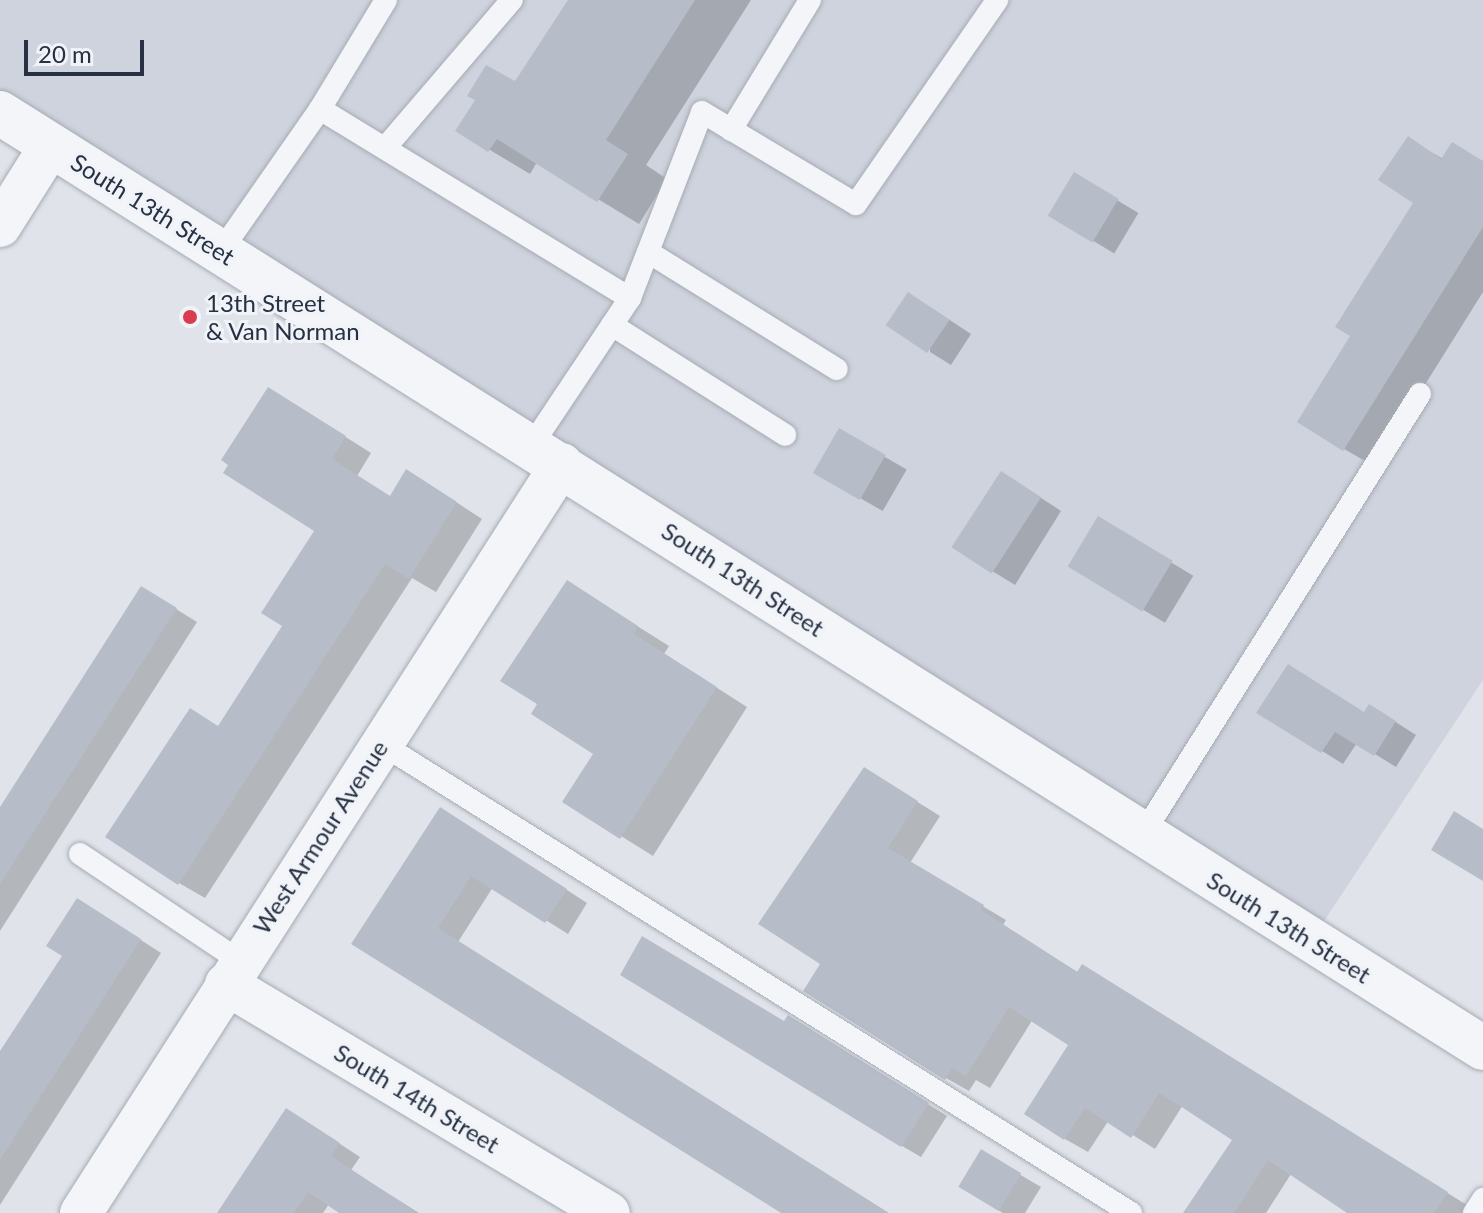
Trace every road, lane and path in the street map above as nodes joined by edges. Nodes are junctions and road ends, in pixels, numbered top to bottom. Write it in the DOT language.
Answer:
graph roads {
  1 [pos="386,0"];
  2 [pos="512,0"];
  3 [pos="810,0"];
  4 [pos="997,0"];
  5 [pos="320,109"];
  6 [pos="0,113"];
  7 [pos="731,130"];
  8 [pos="51,145"];
  9 [pos="385,148"];
  10 [pos="0,226"];
  11 [pos="221,251"];
  12 [pos="648,252"];
  13 [pos="630,298"];
  14 [pos="612,325"];
  15 [pos="837,369"];
  16 [pos="1420,394"];
  17 [pos="785,435"];
  18 [pos="547,454"];
  19 [pos="380,743"];
  20 [pos="1143,834"];
  21 [pos="80,854"];
  22 [pos="233,972"];
  23 [pos="1483,1048"];
  24 [pos="1483,1199"];
  25 [pos="81,1213"];
  26 [pos="609,1213"];
  27 [pos="1131,1213"];
  28 [pos="1474,1213"];
  1 -- 5 [label="lane"];
  2 -- 9 [label="lane"];
  3 -- 7 [label="lane"];
  4 -- 7 [label="lane"];
  5 -- 9 [label="lane"];
  5 -- 11 [label="lane"];
  6 -- 8 [label="street, South 13th Street"];
  7 -- 12 [label="lane"];
  8 -- 10 [label="street"];
  8 -- 11 [label="street, South 13th Street"];
  9 -- 13 [label="lane"];
  11 -- 18 [label="street, South 13th Street"];
  12 -- 13 [label="lane"];
  12 -- 15 [label="lane"];
  13 -- 14 [label="lane"];
  14 -- 17 [label="lane"];
  14 -- 18 [label="lane"];
  16 -- 20 [label="lane"];
  18 -- 19 [label="street, West Armour Avenue"];
  18 -- 20 [label="street, South 13th Street"];
  19 -- 22 [label="street, West Armour Avenue"];
  19 -- 27 [label="lane"];
  20 -- 23 [label="street, South 13th Street"];
  21 -- 22 [label="lane"];
  22 -- 25 [label="street, West Armour Avenue"];
  22 -- 26 [label="street, South 14th Street"];
  24 -- 28 [label="lane"];
}
